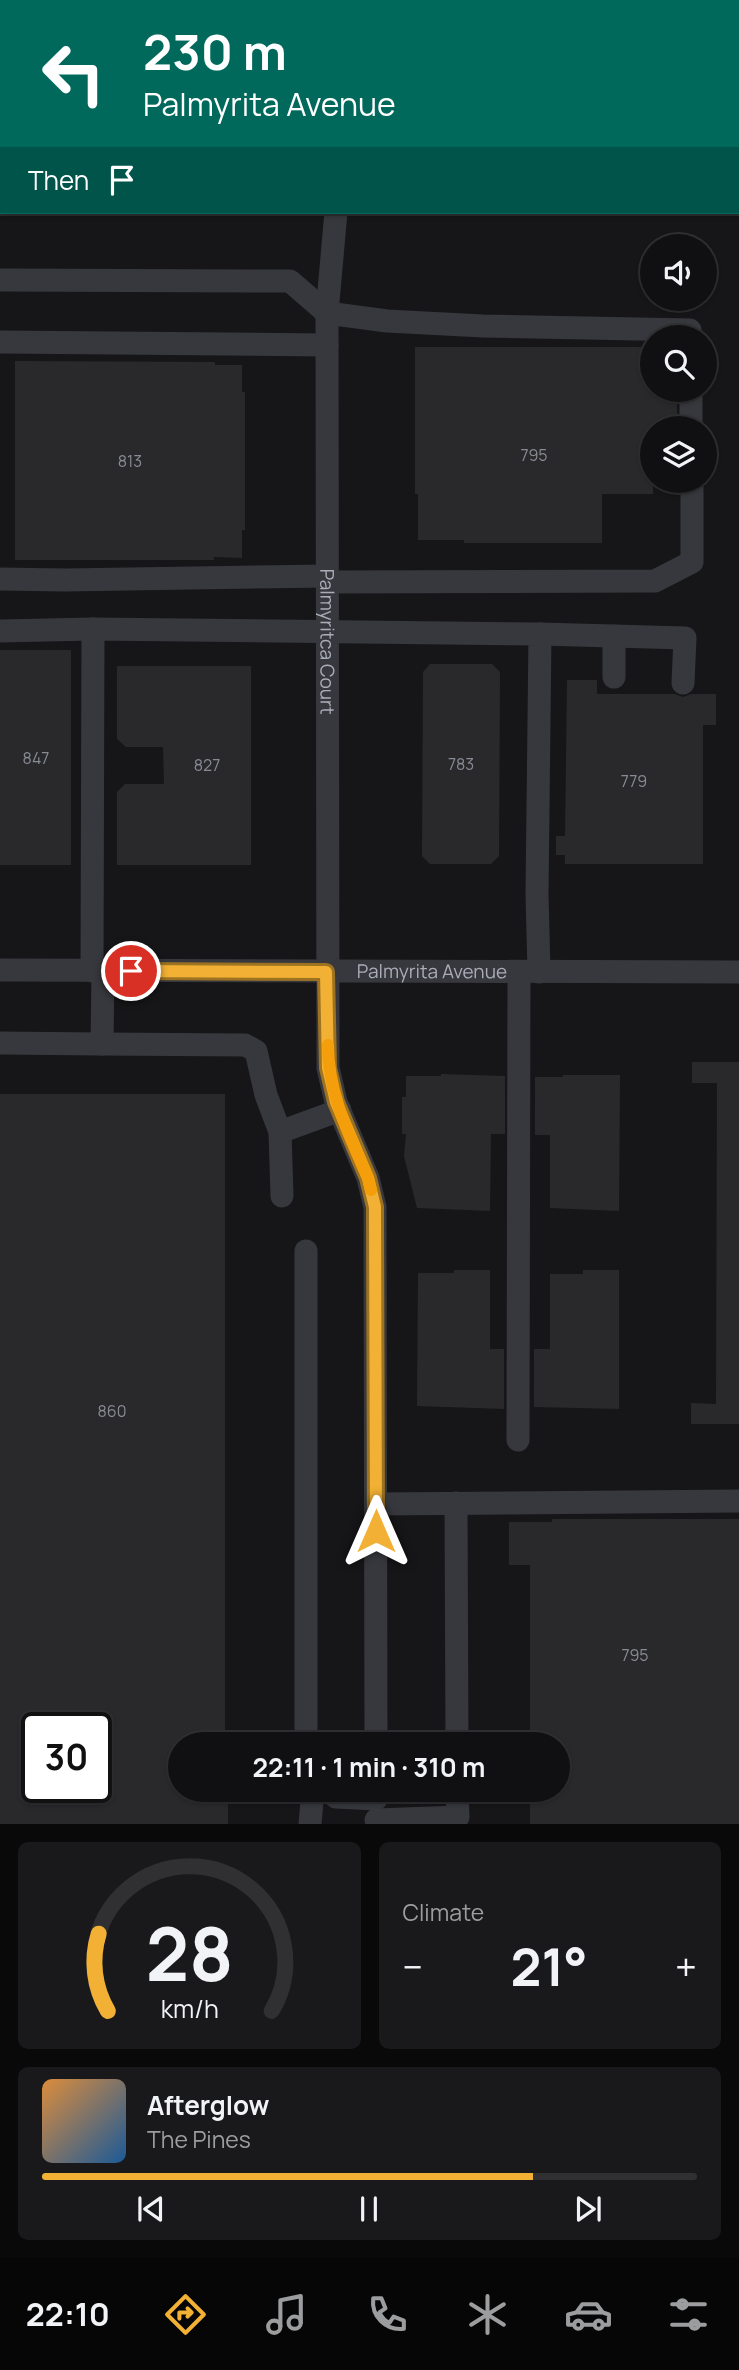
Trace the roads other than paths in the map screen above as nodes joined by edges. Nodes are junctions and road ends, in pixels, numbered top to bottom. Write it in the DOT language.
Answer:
graph roads {
  1 [pos="336,214"];
  2 [pos="0,280"];
  3 [pos="327,313"];
  4 [pos="640,329"];
  5 [pos="0,342"];
  6 [pos="327,345"];
  7 [pos="692,493"];
  8 [pos="0,579"];
  9 [pos="327,579"];
  10 [pos="93,629"];
  11 [pos="0,631"];
  12 [pos="327,631"];
  13 [pos="540,634"];
  14 [pos="614,636"];
  15 [pos="614,677"];
  16 [pos="683,683"];
  17 [pos="0,970"];
  18 [pos="98,971"];
  19 [pos="326,972"];
  20 [pos="529,972"];
  21 [pos="739,972"];
  22 [pos="0,1043"];
  23 [pos="102,1044"];
  24 [pos="340,1110"];
  25 [pos="280,1132"];
  26 [pos="282,1196"];
  27 [pos="306,1251"];
  28 [pos="518,1440"];
  29 [pos="739,1501"];
  30 [pos="456,1503"];
  31 [pos="376,1504"];
  32 [pos="306,1732"];
  33 [pos="376,1732"];
  34 [pos="457,1732"];
  35 [pos="312,1802"];
  36 [pos="354,1802"];
  37 [pos="457,1802"];
  38 [pos="376,1808"];
  39 [pos="310,1824"];
  1 -- 3 [label="street, Palmyritca Court"];
  2 -- 3 [label="street"];
  3 -- 4 [label="street"];
  3 -- 6 [label="street, Palmyritca Court"];
  5 -- 6 [label="street"];
  6 -- 9 [label="street, Palmyritca Court"];
  7 -- 9 [label="street"];
  8 -- 9 [label="street"];
  9 -- 12 [label="street, Palmyritca Court"];
  10 -- 11 [label="street"];
  10 -- 12 [label="street"];
  10 -- 18 [label="street"];
  12 -- 13 [label="street"];
  12 -- 19 [label="street, Palmyritca Court"];
  13 -- 14 [label="street"];
  13 -- 20 [label="street"];
  14 -- 15 [label="street"];
  14 -- 16 [label="street"];
  17 -- 18 [label="street, Palmyrita Avenue"];
  18 -- 19 [label="street, Palmyrita Avenue"];
  18 -- 23 [label="street"];
  19 -- 20 [label="street, Palmyrita Avenue"];
  19 -- 24 [label="street, Palmyritca Court"];
  20 -- 21 [label="street, Palmyrita Avenue"];
  20 -- 28 [label="street"];
  22 -- 23 [label="street"];
  23 -- 25 [label="street"];
  24 -- 25 [label="street"];
  24 -- 31 [label="street, Palmyritca Court"];
  25 -- 26 [label="street"];
  27 -- 32 [label="street"];
  29 -- 30 [label="street"];
  30 -- 31 [label="street"];
  30 -- 34 [label="street"];
  31 -- 33 [label="street, Palmyritca Court"];
  35 -- 39 [label="street"];
  36 -- 38 [label="street"];
  37 -- 38 [label="street"];
}
